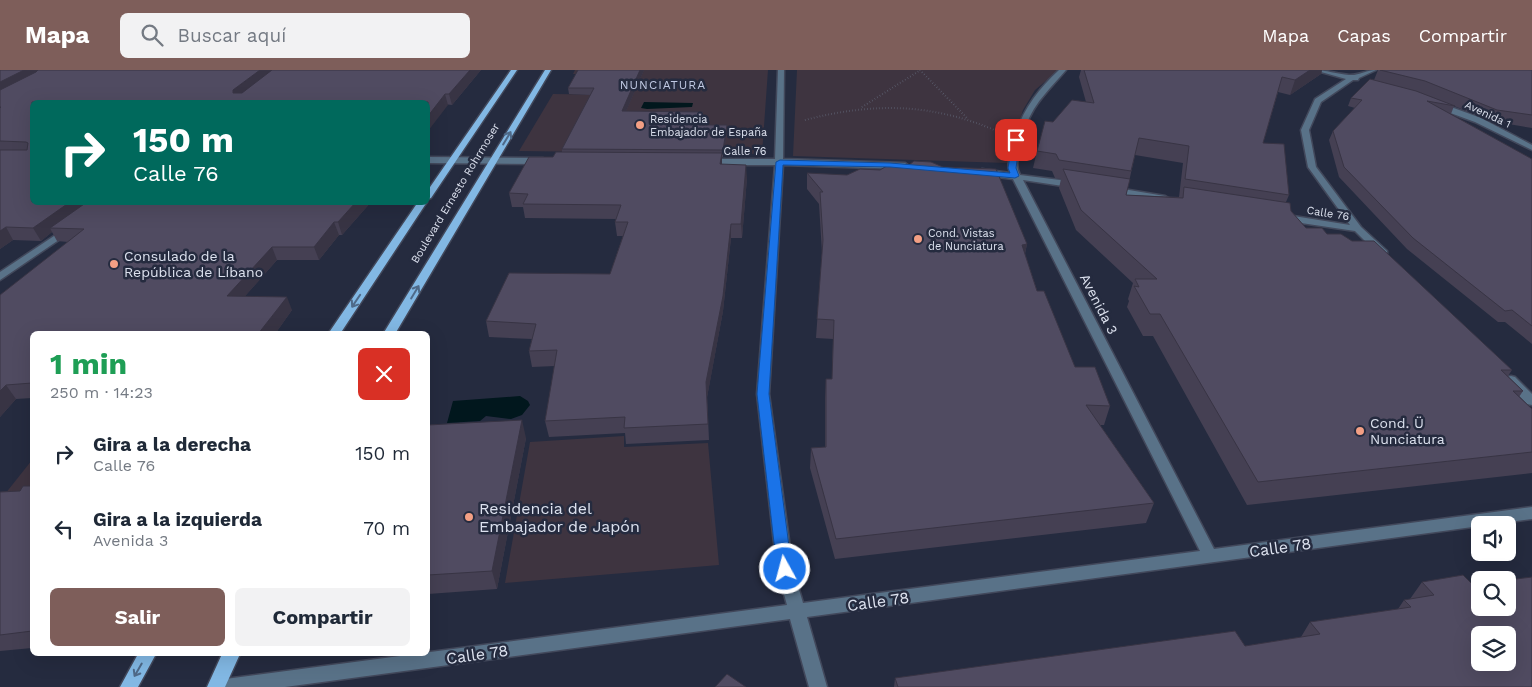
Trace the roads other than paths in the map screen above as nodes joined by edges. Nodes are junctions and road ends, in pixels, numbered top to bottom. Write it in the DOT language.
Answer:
graph roads {
  1 [pos="514,70"];
  2 [pos="548,70"];
  3 [pos="781,70"];
  4 [pos="1063,70"];
  5 [pos="1317,70"];
  6 [pos="1373,70"];
  7 [pos="1352,78"];
  8 [pos="1370,83"];
  9 [pos="1425,100"];
  10 [pos="1532,142"];
  11 [pos="1522,143"];
  12 [pos="1532,148"];
  13 [pos="430,160"];
  14 [pos="452,160"];
  15 [pos="493,160"];
  16 [pos="554,161"];
  17 [pos="700,162"];
  18 [pos="780,162"];
  19 [pos="920,167"];
  20 [pos="969,172"];
  21 [pos="1015,176"];
  22 [pos="430,193"];
  23 [pos="1177,200"];
  24 [pos="421,205"];
  25 [pos="1274,216"];
  26 [pos="81,220"];
  27 [pos="1358,229"];
  28 [pos="1393,264"];
  29 [pos="0,278"];
  30 [pos="336,331"];
  31 [pos="392,331"];
  32 [pos="1504,374"];
  33 [pos="1532,401"];
  34 [pos="1532,514"];
  35 [pos="1210,556"];
  36 [pos="797,612"];
  37 [pos="147,656"];
  38 [pos="230,656"];
  39 [pos="129,687"];
  40 [pos="216,687"];
  41 [pos="225,687"];
  42 [pos="818,687"];
  1 -- 14 [label="main road, Boulevard Ernesto Rohrmoser"];
  15 -- 2 [label="main road, Boulevard Ernesto Rohrmoser, one-way"];
  3 -- 18 [label="street"];
  4 -- 21 [label="street"];
  5 -- 7 [label="street"];
  6 -- 7 [label="street"];
  7 -- 8 [label="street"];
  7 -- 27 [label="street"];
  9 -- 11 [label="street, Avenida 1"];
  10 -- 11 [label="street"];
  11 -- 12 [label="street, Avenida 1"];
  13 -- 14 [label="street"];
  14 -- 15 [label="street"];
  14 -- 22 [label="main road, Boulevard Ernesto Rohrmoser"];
  15 -- 16 [label="street"];
  31 -- 15 [label="main road, Boulevard Ernesto Rohrmoser, one-way"];
  17 -- 18 [label="street, Calle 76"];
  18 -- 19 [label="street, Calle 76"];
  18 -- 36 [label="street"];
  20 -- 21 [label="street"];
  21 -- 23 [label="street"];
  21 -- 35 [label="street, Avenida 3"];
  24 -- 30 [label="main road, Boulevard Ernesto Rohrmoser, one-way"];
  25 -- 27 [label="street, Calle 76"];
  26 -- 29 [label="street"];
  27 -- 28 [label="street"];
  32 -- 33 [label="street"];
  34 -- 35 [label="street, Calle 78"];
  35 -- 36 [label="street, Calle 78"];
  36 -- 41 [label="street, Calle 78"];
  36 -- 42 [label="street"];
  37 -- 39 [label="main road, one-way"];
  38 -- 40 [label="main road"];
}
